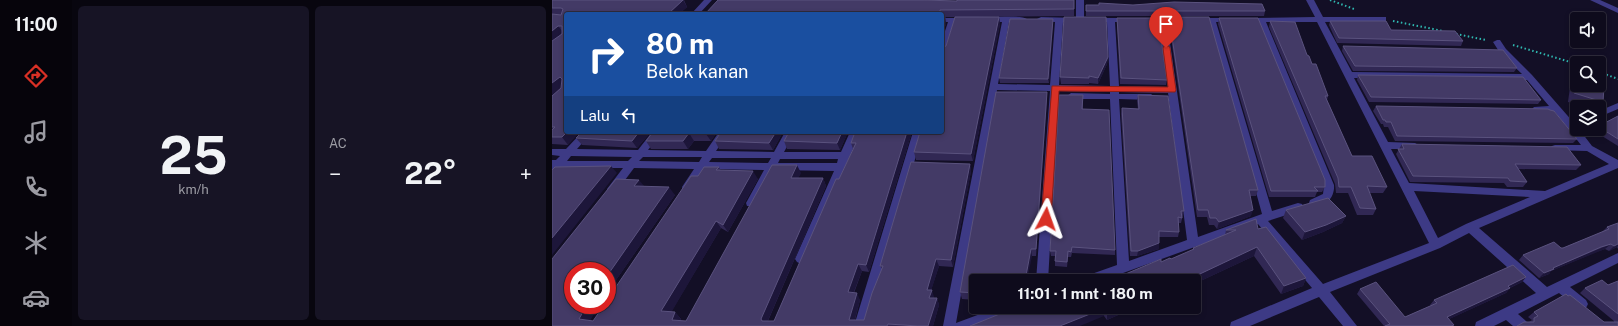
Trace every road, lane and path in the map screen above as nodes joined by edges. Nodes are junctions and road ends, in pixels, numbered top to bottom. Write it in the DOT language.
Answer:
graph roads {
  1 [pos="708,0"];
  2 [pos="1080,0"];
  3 [pos="1310,0"];
  4 [pos="1330,0"];
  5 [pos="1594,0"];
  6 [pos="1360,11"];
  7 [pos="1618,11"];
  8 [pos="697,12"];
  9 [pos="1006,19"];
  10 [pos="1383,19"];
  11 [pos="944,20"];
  12 [pos="952,20"];
  13 [pos="1059,20"];
  14 [pos="1080,20"];
  15 [pos="1111,20"];
  16 [pos="1163,20"];
  17 [pos="1212,20"];
  18 [pos="1261,20"];
  19 [pos="1320,20"];
  20 [pos="1449,32"];
  21 [pos="1456,34"];
  22 [pos="944,46"];
  23 [pos="1499,48"];
  24 [pos="1570,62"];
  25 [pos="1349,75"];
  26 [pos="1606,75"];
  27 [pos="1529,77"];
  28 [pos="1618,79"];
  29 [pos="992,91"];
  30 [pos="1054,92"];
  31 [pos="1114,93"];
  32 [pos="1173,93"];
  33 [pos="1618,106"];
  34 [pos="1524,109"];
  35 [pos="1556,109"];
  36 [pos="1606,111"];
  37 [pos="1570,121"];
  38 [pos="585,134"];
  39 [pos="655,134"];
  40 [pos="723,134"];
  41 [pos="789,134"];
  42 [pos="854,134"];
  43 [pos="918,134"];
  44 [pos="1582,136"];
  45 [pos="1385,145"];
  46 [pos="1424,146"];
  47 [pos="1549,148"];
  48 [pos="1589,148"];
  49 [pos="552,152"];
  50 [pos="569,152"];
  51 [pos="640,153"];
  52 [pos="709,154"];
  53 [pos="777,155"];
  54 [pos="845,156"];
  55 [pos="1618,164"];
  56 [pos="631,165"];
  57 [pos="701,166"];
  58 [pos="771,166"];
  59 [pos="554,167"];
  60 [pos="840,167"];
  61 [pos="1406,187"];
  62 [pos="1546,194"];
  63 [pos="608,195"];
  64 [pos="680,198"];
  65 [pos="745,215"];
  66 [pos="1264,218"];
  67 [pos="1470,227"];
  68 [pos="1193,243"];
  69 [pos="1436,245"];
  70 [pos="1616,263"];
  71 [pos="797,268"];
  72 [pos="1123,268"];
  73 [pos="1042,274"];
  74 [pos="1106,274"];
  75 [pos="1561,287"];
  76 [pos="1321,290"];
  77 [pos="1546,294"];
  78 [pos="1590,311"];
  79 [pos="1508,313"];
  80 [pos="994,314"];
  81 [pos="860,326"];
  82 [pos="949,326"];
  83 [pos="961,326"];
  84 [pos="1236,326"];
  85 [pos="1351,326"];
  86 [pos="1481,326"];
  87 [pos="1522,326"];
  1 -- 8 [label="street"];
  2 -- 14 [label="street"];
  3 -- 19 [label="street"];
  4 -- 6 [label="path"];
  5 -- 7 [label="street"];
  9 -- 12 [label="street"];
  9 -- 13 [label="street"];
  9 -- 29 [label="street"];
  10 -- 19 [label="street"];
  10 -- 20 [label="path"];
  11 -- 12 [label="street"];
  12 -- 22 [label="street"];
  13 -- 14 [label="street"];
  13 -- 30 [label="street"];
  14 -- 15 [label="street"];
  15 -- 16 [label="street"];
  15 -- 31 [label="street"];
  16 -- 17 [label="street"];
  16 -- 32 [label="street"];
  17 -- 18 [label="street"];
  17 -- 66 [label="street"];
  18 -- 19 [label="street"];
  18 -- 66 [label="street"];
  19 -- 25 [label="street"];
  21 -- 23 [label="path"];
  23 -- 24 [label="path"];
  23 -- 27 [label="street"];
  25 -- 27 [label="street"];
  25 -- 45 [label="street"];
  26 -- 28 [label="path"];
  27 -- 35 [label="street"];
  29 -- 30 [label="street"];
  29 -- 82 [label="street"];
  30 -- 31 [label="street"];
  30 -- 73 [label="street"];
  31 -- 32 [label="street"];
  31 -- 72 [label="street"];
  32 -- 68 [label="street"];
  33 -- 36 [label="street"];
  34 -- 35 [label="street"];
  35 -- 37 [label="street"];
  38 -- 50 [label="street"];
  39 -- 51 [label="street"];
  40 -- 52 [label="street"];
  41 -- 53 [label="street"];
  42 -- 54 [label="street"];
  43 -- 81 [label="street"];
  44 -- 48 [label="street"];
  45 -- 46 [label="street"];
  45 -- 61 [label="street"];
  47 -- 48 [label="street"];
  48 -- 55 [label="street"];
  49 -- 50 [label="street"];
  50 -- 51 [label="street"];
  50 -- 59 [label="street"];
  51 -- 52 [label="street"];
  51 -- 56 [label="street"];
  52 -- 53 [label="street"];
  52 -- 57 [label="street"];
  53 -- 54 [label="street"];
  53 -- 58 [label="street"];
  54 -- 60 [label="street"];
  55 -- 62 [label="street"];
  56 -- 57 [label="street"];
  56 -- 59 [label="street"];
  56 -- 63 [label="street"];
  57 -- 58 [label="street"];
  57 -- 64 [label="street"];
  58 -- 60 [label="street"];
  58 -- 65 [label="street"];
  60 -- 71 [label="street"];
  61 -- 62 [label="street"];
  61 -- 69 [label="street"];
  62 -- 67 [label="street"];
  66 -- 68 [label="street"];
  66 -- 76 [label="street"];
  67 -- 69 [label="street"];
  67 -- 77 [label="street"];
  68 -- 72 [label="street"];
  69 -- 76 [label="street"];
  70 -- 75 [label="street"];
  72 -- 74 [label="street"];
  75 -- 77 [label="street"];
  75 -- 78 [label="street"];
  76 -- 84 [label="street"];
  76 -- 85 [label="street"];
  77 -- 79 [label="street"];
  79 -- 86 [label="street"];
  79 -- 87 [label="street"];
  80 -- 83 [label="street"];
}
